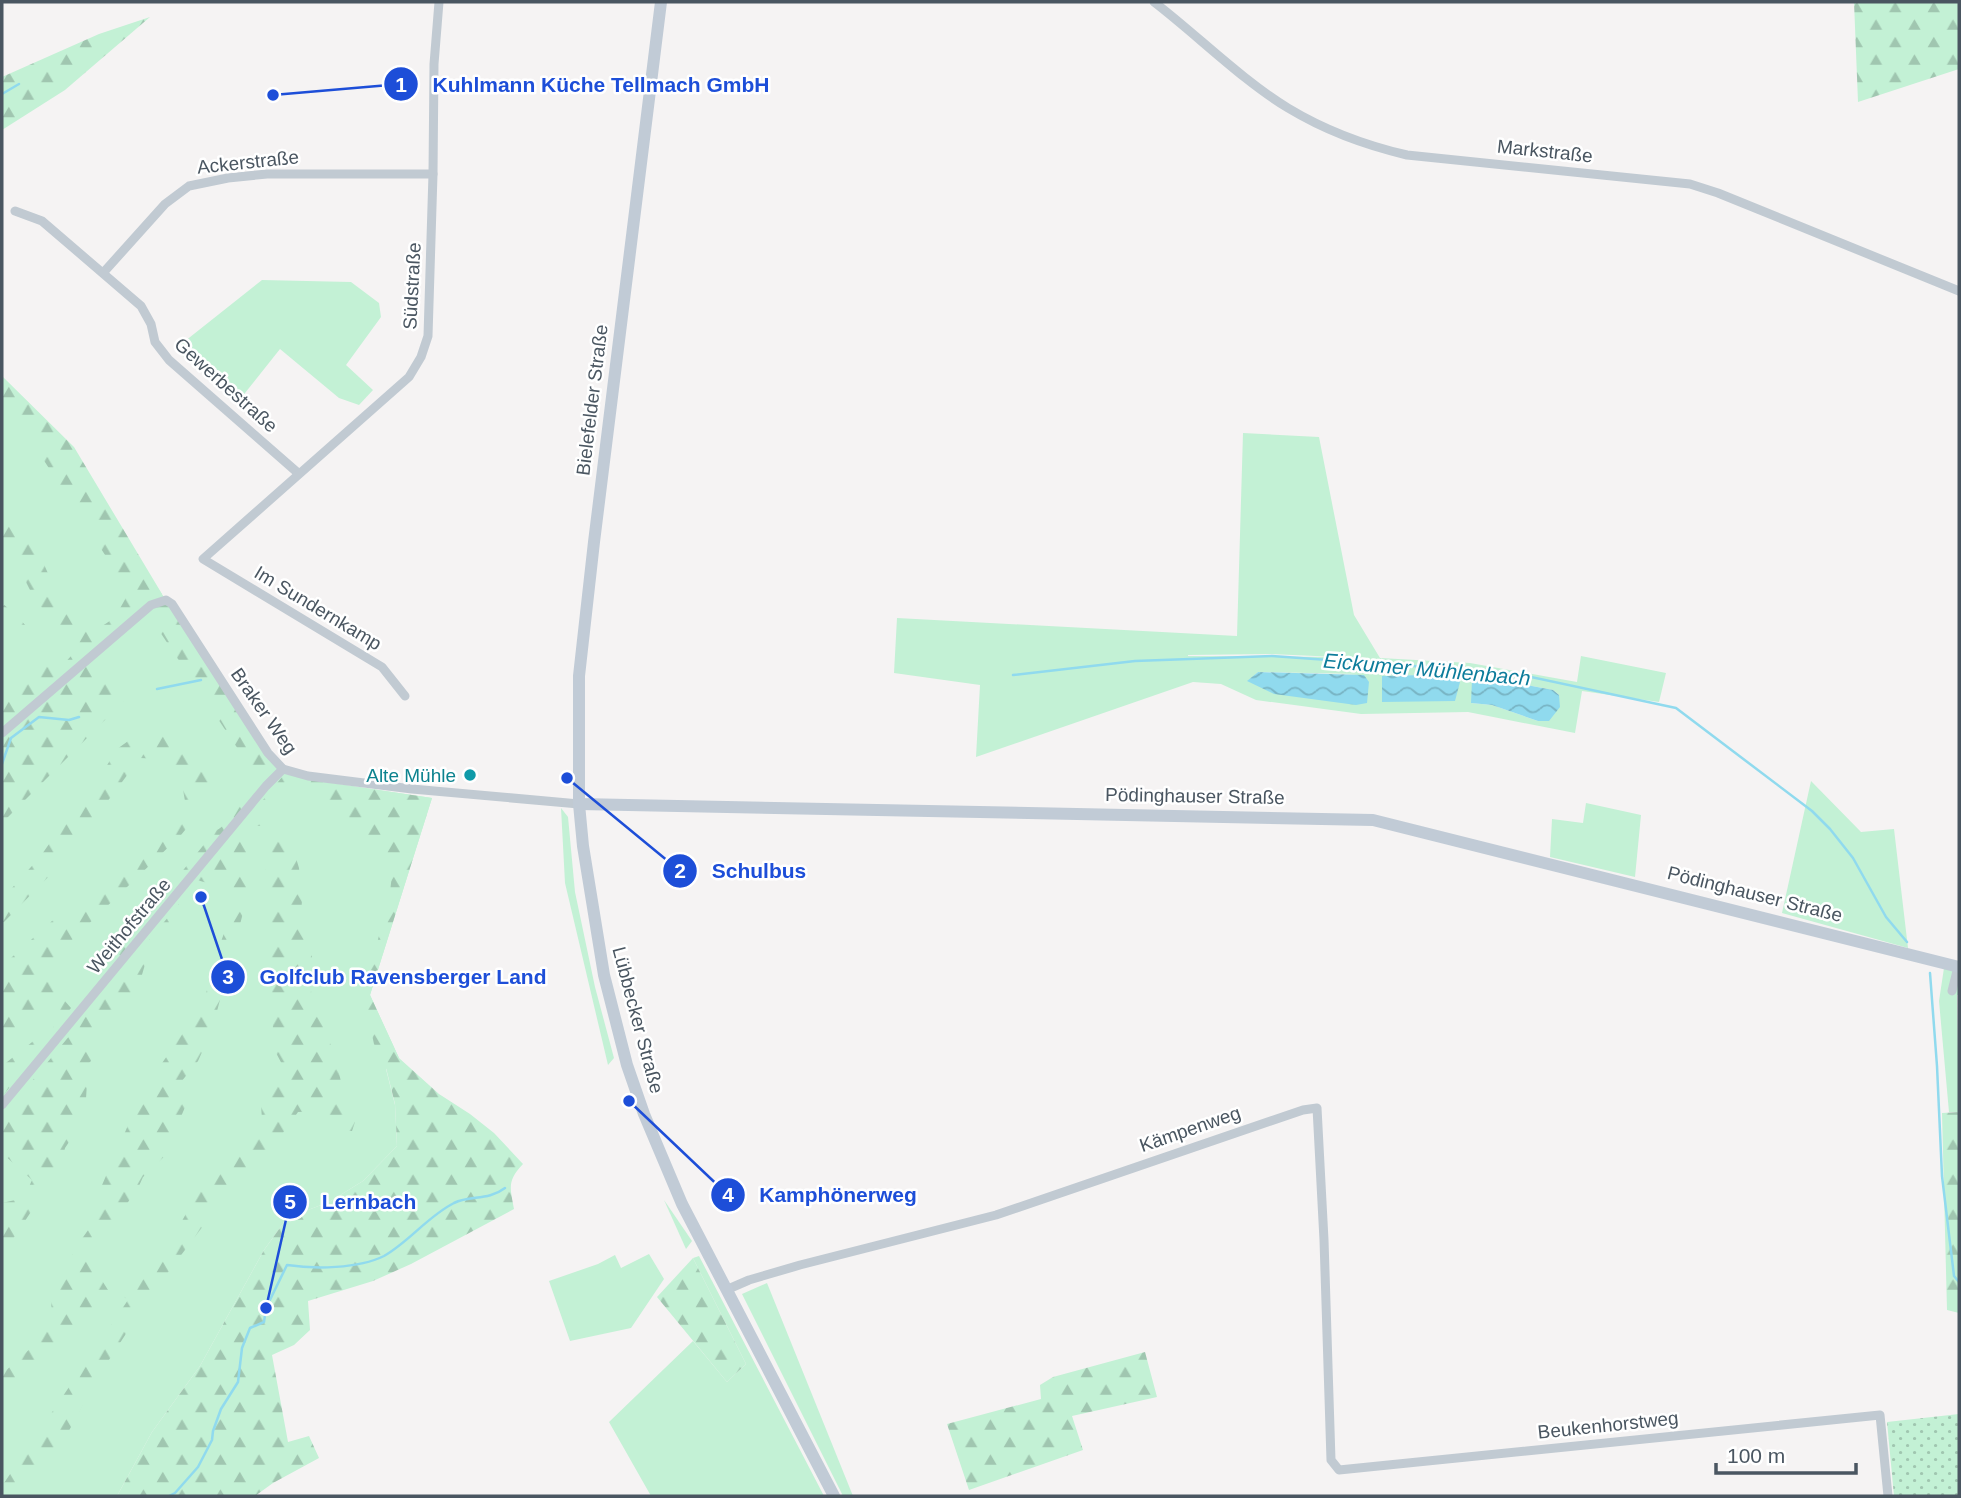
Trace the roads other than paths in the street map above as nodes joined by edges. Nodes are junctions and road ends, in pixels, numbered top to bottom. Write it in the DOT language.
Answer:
graph roads {
  1 [pos="439,2"];
  2 [pos="661,2"];
  3 [pos="1154,2"];
  4 [pos="433,174"];
  5 [pos="15,211"];
  6 [pos="103,274"];
  7 [pos="1959,291"];
  8 [pos="298,473"];
  9 [pos="203,559"];
  10 [pos="405,696"];
  11 [pos="2,733"];
  12 [pos="283,769"];
  13 [pos="412,789"];
  14 [pos="579,804"];
  15 [pos="1959,967"];
  16 [pos="1952,990"];
  17 [pos="2,1105"];
  18 [pos="726,1290"];
  19 [pos="1339,1470"];
  20 [pos="834,1496"];
  21 [pos="1888,1496"];
  1 -- 4 [label="street, Südstraße"];
  2 -- 14 [label="main road, Bielefelder Straße"];
  3 -- 7 [label="street, Markstraße"];
  4 -- 6 [label="street, Ackerstraße"];
  4 -- 8 [label="street, Südstraße"];
  5 -- 6 [label="street, Gewerbestraße"];
  6 -- 8 [label="street, Gewerbestraße"];
  8 -- 9 [label="street, Südstraße"];
  9 -- 10 [label="street, Im Sundernkamp"];
  11 -- 12 [label="street, Braker Weg"];
  12 -- 13 [label="street, Braker Weg"];
  12 -- 17 [label="street, Weithofstraße"];
  13 -- 14 [label="street, Pödinghauser Straße"];
  14 -- 15 [label="main road, Pödinghauser Straße"];
  14 -- 18 [label="main road, Lübbecker Straße"];
  15 -- 16 [label="street"];
  18 -- 19 [label="street, Kämpenweg"];
  18 -- 20 [label="main road, Lübbecker Straße"];
  19 -- 21 [label="street, Beukenhorstweg"];
}
